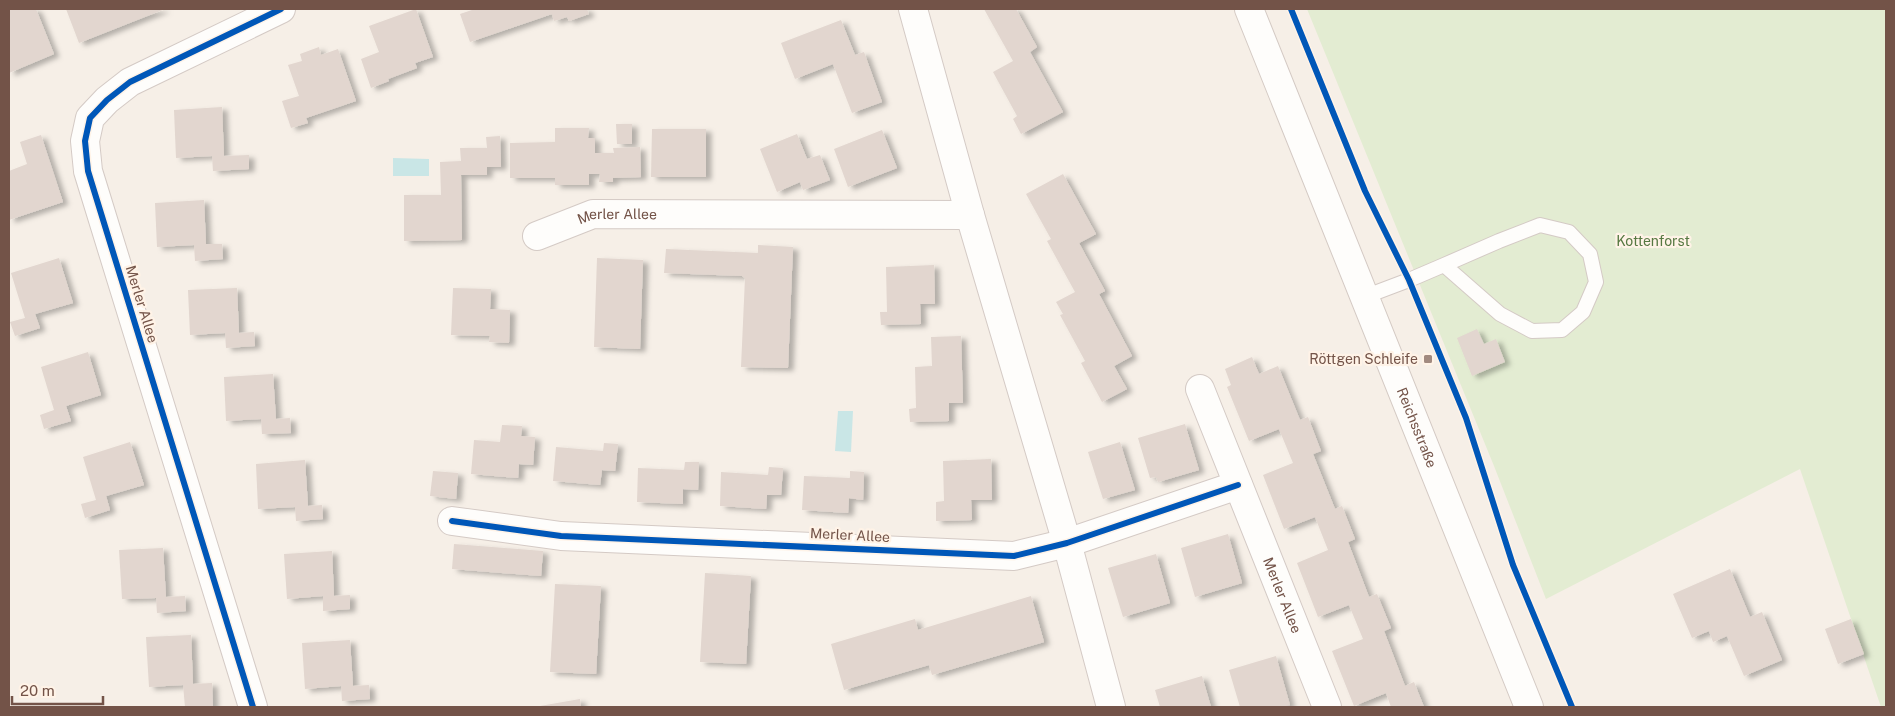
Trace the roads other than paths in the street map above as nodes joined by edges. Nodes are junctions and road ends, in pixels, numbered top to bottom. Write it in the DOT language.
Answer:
graph roads {
  1 [pos="281,9"];
  2 [pos="913,9"];
  3 [pos="1249,9"];
  4 [pos="970,215"];
  5 [pos="537,236"];
  6 [pos="1444,265"];
  7 [pos="1364,297"];
  8 [pos="1200,389"];
  9 [pos="1238,485"];
  10 [pos="452,521"];
  11 [pos="1066,543"];
  12 [pos="253,707"];
  13 [pos="1110,707"];
  14 [pos="1327,707"];
  15 [pos="1529,707"];
  1 -- 12 [label="street, Merler Allee"];
  2 -- 4 [label="street"];
  3 -- 7 [label="street, Reichsstraße"];
  4 -- 5 [label="street, Merler Allee"];
  4 -- 11 [label="street"];
  6 -- 6 [label="lane"];
  6 -- 7 [label="lane"];
  7 -- 15 [label="street, Reichsstraße"];
  8 -- 9 [label="street, Merler Allee"];
  9 -- 11 [label="street, Merler Allee"];
  9 -- 14 [label="street, Merler Allee"];
  10 -- 11 [label="street, Merler Allee"];
  11 -- 13 [label="street"];
}
